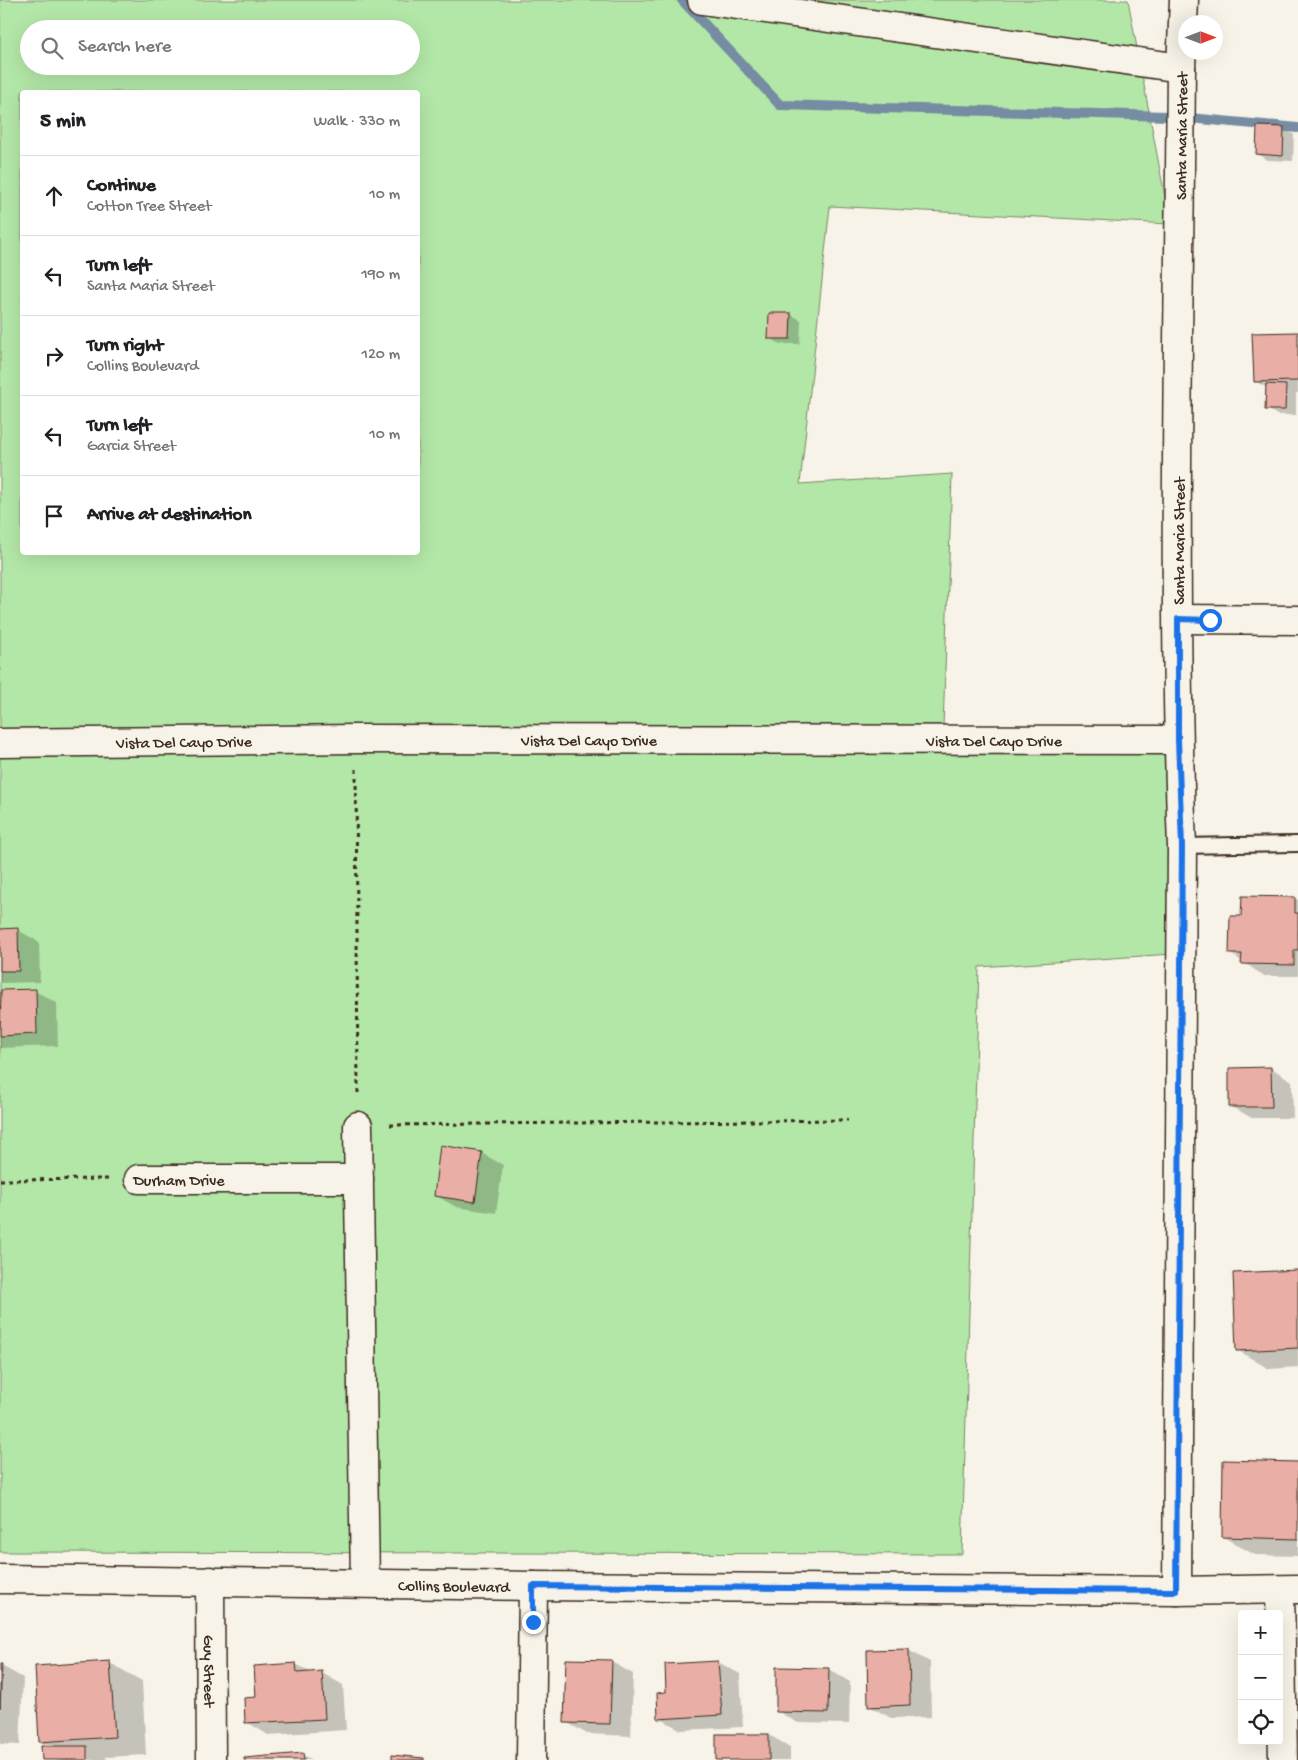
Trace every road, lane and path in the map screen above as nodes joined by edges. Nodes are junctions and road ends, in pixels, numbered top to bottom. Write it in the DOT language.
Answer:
graph roads {
  1 [pos="702,0"];
  2 [pos="1184,0"];
  3 [pos="1181,68"];
  4 [pos="1178,619"];
  5 [pos="1298,620"];
  6 [pos="356,739"];
  7 [pos="1178,740"];
  8 [pos="0,743"];
  9 [pos="1298,844"];
  10 [pos="1182,846"];
  11 [pos="848,1120"];
  12 [pos="358,1126"];
  13 [pos="139,1178"];
  14 [pos="359,1178"];
  15 [pos="0,1180"];
  16 [pos="0,1579"];
  17 [pos="210,1581"];
  18 [pos="365,1583"];
  19 [pos="533,1586"];
  20 [pos="1289,1589"];
  21 [pos="1176,1591"];
  22 [pos="211,1760"];
  23 [pos="531,1760"];
  24 [pos="1283,1760"];
  1 -- 3 [label="street"];
  2 -- 3 [label="street, Santa Maria Street"];
  3 -- 4 [label="street, Santa Maria Street"];
  4 -- 5 [label="street"];
  4 -- 7 [label="street, Santa Maria Street"];
  6 -- 7 [label="street, Vista Del Cayo Drive"];
  6 -- 8 [label="street, Vista Del Cayo Drive"];
  6 -- 12 [label="path"];
  7 -- 10 [label="street, Santa Maria Street"];
  9 -- 10 [label="lane"];
  10 -- 21 [label="street, Santa Maria Street"];
  11 -- 12 [label="path"];
  12 -- 14 [label="street"];
  13 -- 14 [label="street, Durham Drive"];
  13 -- 15 [label="path, Durham Drive"];
  14 -- 18 [label="street"];
  16 -- 17 [label="street, Collins Boulevard"];
  17 -- 18 [label="street, Collins Boulevard"];
  17 -- 22 [label="street, Guy Street"];
  18 -- 19 [label="street, Collins Boulevard"];
  19 -- 21 [label="street, Collins Boulevard"];
  19 -- 23 [label="street"];
  20 -- 21 [label="street, Collins Boulevard"];
  20 -- 24 [label="street"];
}
